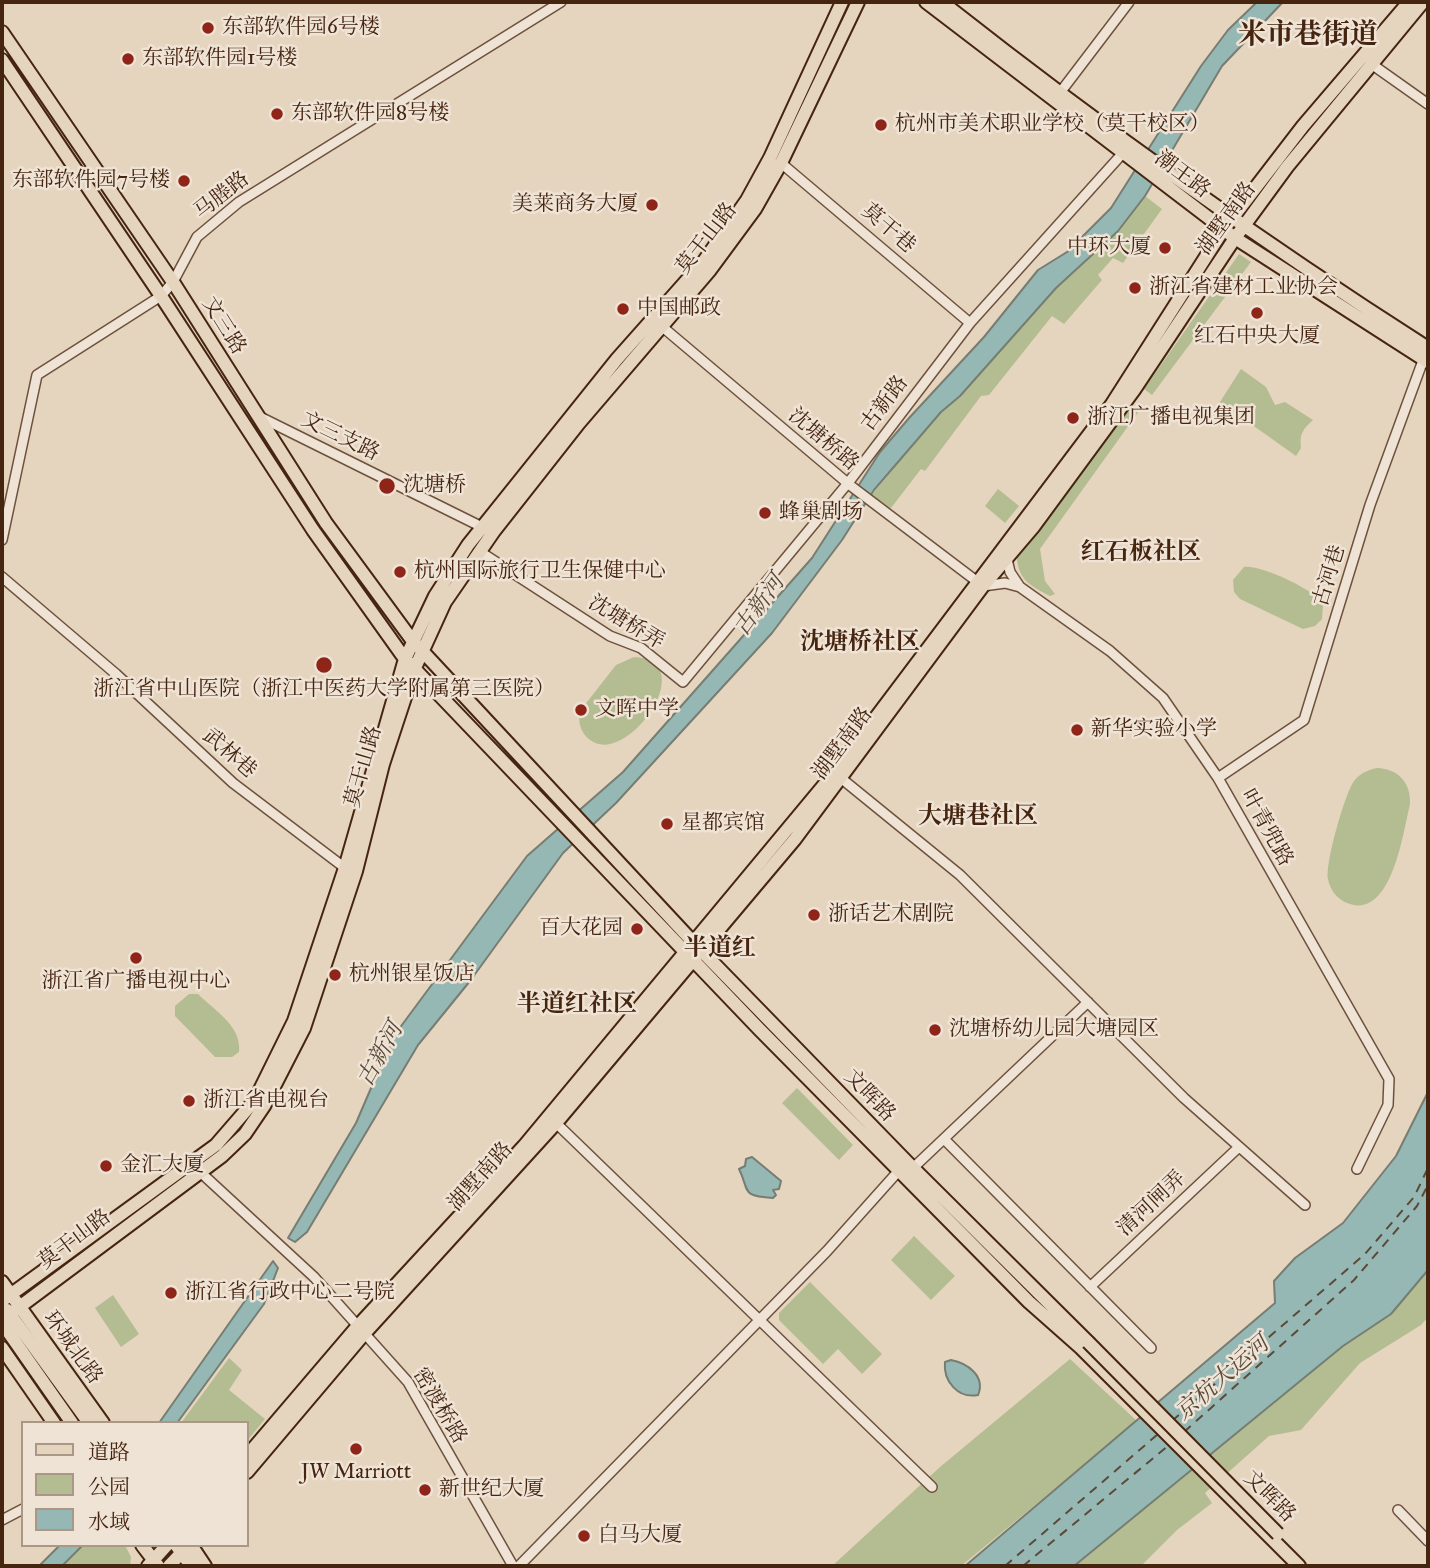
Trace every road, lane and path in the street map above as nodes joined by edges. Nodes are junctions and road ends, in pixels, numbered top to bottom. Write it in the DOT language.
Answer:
graph roads {
  1 [pos="561,2"];
  2 [pos="842,2"];
  3 [pos="858,2"];
  4 [pos="926,2"];
  5 [pos="942,2"];
  6 [pos="1129,2"];
  7 [pos="1409,2"];
  8 [pos="1423,2"];
  9 [pos="2,32"];
  10 [pos="2,60"];
  11 [pos="1370,63"];
  12 [pos="1059,94"];
  13 [pos="1428,104"];
  14 [pos="1122,154"];
  15 [pos="1138,158"];
  16 [pos="781,163"];
  17 [pos="1161,175"];
  18 [pos="1233,218"];
  19 [pos="1244,226"];
  20 [pos="1223,230"];
  21 [pos="1235,238"];
  22 [pos="173,282"];
  23 [pos="162,296"];
  24 [pos="656,322"];
  25 [pos="970,323"];
  26 [pos="1427,352"];
  27 [pos="256,415"];
  28 [pos="849,485"];
  29 [pos="482,527"];
  30 [pos="2,540"];
  31 [pos="479,551"];
  32 [pos="1007,559"];
  33 [pos="2,577"];
  34 [pos="980,584"];
  35 [pos="1020,587"];
  36 [pos="412,640"];
  37 [pos="422,650"];
  38 [pos="405,659"];
  39 [pos="414,670"];
  40 [pos="683,682"];
  41 [pos="1218,778"];
  42 [pos="842,779"];
  43 [pos="584,837"];
  44 [pos="345,868"];
  45 [pos="692,951"];
  46 [pos="1088,1002"];
  47 [pos="556,1123"];
  48 [pos="944,1139"];
  49 [pos="1239,1147"];
  50 [pos="906,1167"];
  51 [pos="196,1168"];
  52 [pos="1357,1169"];
  53 [pos="1305,1205"];
  54 [pos="2,1282"];
  55 [pos="1090,1287"];
  56 [pos="9,1297"];
  57 [pos="12,1313"];
  58 [pos="760,1320"];
  59 [pos="360,1331"];
  60 [pos="2,1348"];
  61 [pos="1151,1348"];
  62 [pos="53,1421"];
  63 [pos="71,1421"];
  64 [pos="88,1421"];
  65 [pos="101,1421"];
  66 [pos="248,1455"];
  67 [pos="248,1471"];
  68 [pos="932,1487"];
  69 [pos="21,1510"];
  70 [pos="1398,1510"];
  71 [pos="2,1520"];
  72 [pos="1275,1537"];
  73 [pos="1428,1541"];
  74 [pos="145,1547"];
  75 [pos="184,1547"];
  76 [pos="162,1559"];
  77 [pos="191,1566"];
  78 [pos="205,1566"];
  79 [pos="516,1566"];
  80 [pos="1299,1566"];
  81 [pos="1311,1566"];
  1 -- 22 [label="street, 马塍路"];
  2 -- 24 [label="main road, 莫干山路"];
  3 -- 16 [label="main road, 莫干山路"];
  4 -- 14 [label="main road, 潮王路"];
  5 -- 12 [label="main road, 潮王路"];
  6 -- 12 [label="street"];
  7 -- 18 [label="main road, 湖墅南路"];
  8 -- 11 [label="main road, 湖墅南路"];
  9 -- 22 [label="main road, 文三路"];
  10 -- 23 [label="main road, 文三路"];
  11 -- 13 [label="street"];
  11 -- 19 [label="main road, 湖墅南路"];
  12 -- 15 [label="main road, 潮王路"];
  14 -- 15 [label="main road, 潮王路"];
  14 -- 25 [label="street, 古新路"];
  15 -- 17 [label="main road, 潮王路"];
  16 -- 24 [label="main road, 莫干山路"];
  16 -- 25 [label="street, 莫干巷"];
  17 -- 18 [label="main road, 潮王路"];
  17 -- 20 [label="main road, 潮王路"];
  18 -- 19 [label="main road, 潮王路"];
  18 -- 20 [label="main road, 湖墅南路"];
  19 -- 21 [label="main road, 湖墅南路"];
  19 -- 26 [label="main road, 潮王路"];
  20 -- 21 [label="main road, 潮王路"];
  20 -- 34 [label="main road, 湖墅南路"];
  21 -- 26 [label="main road, 潮王路"];
  21 -- 32 [label="main road, 湖墅南路"];
  22 -- 23 [label="street, 马塍路"];
  22 -- 27 [label="main road, 文三路"];
  23 -- 30 [label="street, 马塍路"];
  23 -- 38 [label="main road, 文三路"];
  24 -- 28 [label="street, 沈塘桥路"];
  24 -- 29 [label="main road, 莫干山路"];
  24 -- 31 [label="main road, 莫干山路"];
  25 -- 28 [label="street, 古新路"];
  26 -- 41 [label="street, 古河巷"];
  27 -- 29 [label="street, 文三支路"];
  27 -- 36 [label="main road, 文三路"];
  28 -- 34 [label="street, 沈塘桥路"];
  28 -- 40 [label="street, 古新路"];
  29 -- 36 [label="main road, 莫干山路"];
  31 -- 37 [label="main road, 莫干山路"];
  31 -- 40 [label="street, 沈塘桥弄"];
  32 -- 34 [label="main road, 湖墅南路"];
  32 -- 35 [label="street, 叶青兜路"];
  33 -- 44 [label="street, 武林巷"];
  34 -- 35 [label="street"];
  34 -- 42 [label="main road, 湖墅南路"];
  34 -- 45 [label="main road, 湖墅南路"];
  35 -- 41 [label="street, 叶青兜路"];
  36 -- 37 [label="main road, 文晖路"];
  36 -- 38 [label="main road, 莫干山路"];
  37 -- 39 [label="main road, 莫干山路"];
  37 -- 43 [label="main road, 文晖路"];
  38 -- 39 [label="main road, 文晖路"];
  38 -- 44 [label="main road, 莫干山路"];
  39 -- 43 [label="main road, 文晖路"];
  39 -- 51 [label="main road, 莫干山路"];
  41 -- 52 [label="street, 叶青兜路"];
  42 -- 45 [label="main road, 湖墅南路"];
  42 -- 46 [label="street"];
  43 -- 45 [label="main road, 文晖路"];
  44 -- 51 [label="main road, 莫干山路"];
  45 -- 47 [label="main road, 湖墅南路"];
  45 -- 50 [label="main road, 文晖路"];
  45 -- 59 [label="main road, 湖墅南路"];
  46 -- 48 [label="street"];
  46 -- 49 [label="street"];
  47 -- 58 [label="street"];
  47 -- 59 [label="main road, 湖墅南路"];
  48 -- 50 [label="street"];
  48 -- 55 [label="street"];
  49 -- 53 [label="street"];
  49 -- 55 [label="street, 清河闸弄"];
  50 -- 58 [label="street"];
  50 -- 72 [label="main road, 文晖路, bridge"];
  51 -- 56 [label="main road, 莫干山路"];
  51 -- 57 [label="main road, 莫干山路"];
  51 -- 59 [label="street, 密渡桥路"];
  54 -- 56 [label="main road, 环城北路"];
  55 -- 61 [label="street"];
  56 -- 57 [label="main road, 环城北路"];
  57 -- 63 [label="main road, 环城北路"];
  57 -- 64 [label="main road, 环城北路"];
  57 -- 65 [label="main road, 环城北路"];
  58 -- 68 [label="street"];
  58 -- 79 [label="street"];
  59 -- 66 [label="main road, 湖墅南路"];
  59 -- 67 [label="main road, 湖墅南路"];
  59 -- 79 [label="street, 密渡桥路"];
  60 -- 62 [label="main road"];
  69 -- 71 [label="street"];
  70 -- 73 [label="street"];
  72 -- 80 [label="main road, 文晖路"];
  72 -- 81 [label="main road, 文晖路"];
  74 -- 76 [label="main road"];
  75 -- 76 [label="main road"];
  75 -- 77 [label="main road"];
  75 -- 78 [label="main road"];
}
